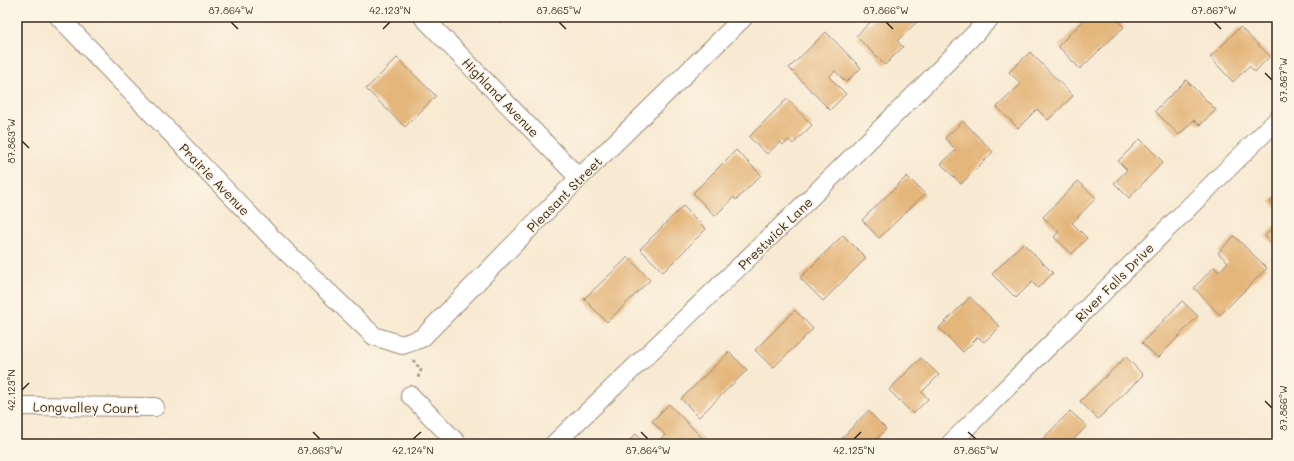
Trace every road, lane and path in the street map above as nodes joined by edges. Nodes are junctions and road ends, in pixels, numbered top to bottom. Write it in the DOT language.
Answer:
graph roads {
  1 [pos="59,17"];
  2 [pos="423,17"];
  3 [pos="744,17"];
  4 [pos="991,17"];
  5 [pos="1277,120"];
  6 [pos="579,178"];
  7 [pos="402,345"];
  8 [pos="410,395"];
  9 [pos="17,406"];
  10 [pos="155,407"];
  11 [pos="458,444"];
  12 [pos="554,444"];
  13 [pos="950,444"];
  1 -- 7 [label="street, Prairie Avenue"];
  2 -- 6 [label="street, Highland Avenue"];
  3 -- 6 [label="street, Pleasant Street"];
  4 -- 12 [label="street, Prestwick Lane"];
  5 -- 13 [label="street, River Falls Drive"];
  6 -- 7 [label="street, Pleasant Street"];
  7 -- 8 [label="path"];
  8 -- 11 [label="street"];
  9 -- 10 [label="street, Longvalley Court"];
}
